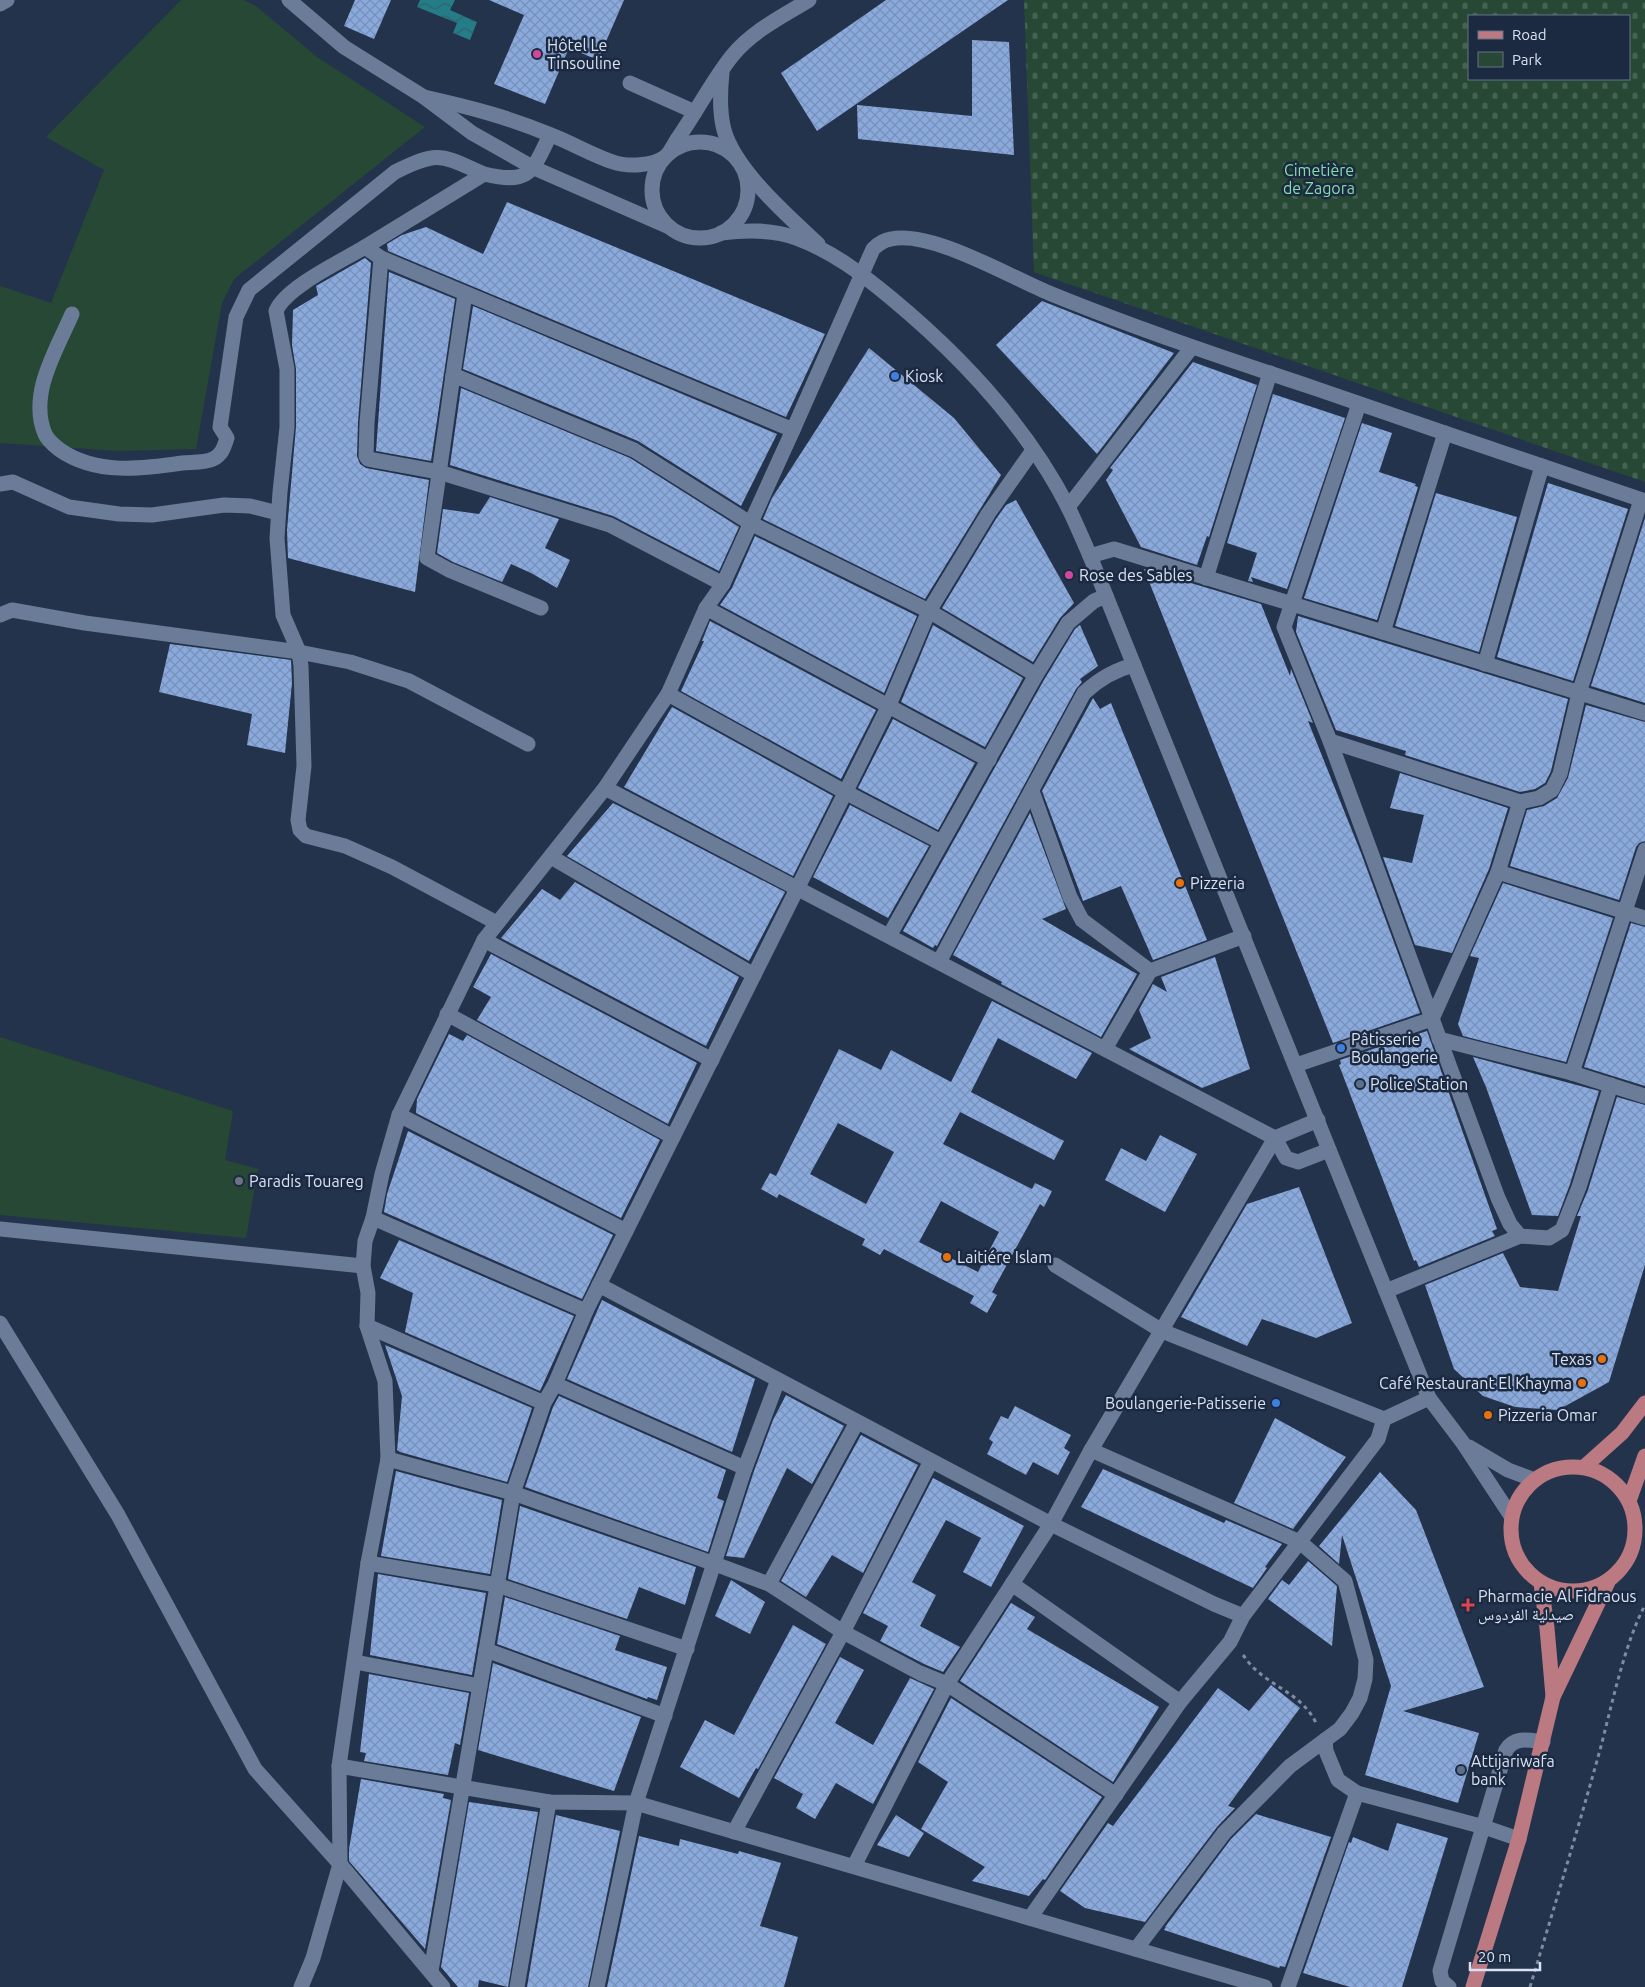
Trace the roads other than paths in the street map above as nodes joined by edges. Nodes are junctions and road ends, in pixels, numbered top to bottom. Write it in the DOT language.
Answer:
graph roads {
  1 [pos="7,0"];
  2 [pos="289,0"];
  3 [pos="809,0"];
  4 [pos="0,4"];
  5 [pos="722,71"];
  6 [pos="630,83"];
  7 [pos="424,97"];
  8 [pos="695,112"];
  9 [pos="550,135"];
  10 [pos="665,157"];
  11 [pos="738,161"];
  12 [pos="534,168"];
  13 [pos="484,174"];
  14 [pos="669,227"];
  15 [pos="721,233"];
  16 [pos="365,247"];
  17 [pos="829,253"];
  18 [pos="381,258"];
  19 [pos="862,274"];
  20 [pos="465,294"];
  21 [pos="72,314"];
  22 [pos="1192,347"];
  23 [pos="1270,373"];
  24 [pos="453,375"];
  25 [pos="1359,404"];
  26 [pos="793,430"];
  27 [pos="1445,433"];
  28 [pos="1034,450"];
  29 [pos="1542,466"];
  30 [pos="439,472"];
  31 [pos="0,484"];
  32 [pos="1643,501"];
  33 [pos="1068,507"];
  34 [pos="278,513"];
  35 [pos="750,523"];
  36 [pos="1090,556"];
  37 [pos="1206,578"];
  38 [pos="723,584"];
  39 [pos="1106,596"];
  40 [pos="1292,604"];
  41 [pos="542,608"];
  42 [pos="706,608"];
  43 [pos="929,611"];
  44 [pos="0,615"];
  45 [pos="1383,632"];
  46 [pos="299,652"];
  47 [pos="1485,664"];
  48 [pos="1134,665"];
  49 [pos="1036,675"];
  50 [pos="1579,693"];
  51 [pos="668,694"];
  52 [pos="889,705"];
  53 [pos="1645,713"];
  54 [pos="1330,741"];
  55 [pos="528,744"];
  56 [pos="989,760"];
  57 [pos="605,788"];
  58 [pos="1032,791"];
  59 [pos="844,792"];
  60 [pos="1520,802"];
  61 [pos="941,842"];
  62 [pos="1645,850"];
  63 [pos="551,857"];
  64 [pos="1498,872"];
  65 [pos="798,888"];
  66 [pos="1625,911"];
  67 [pos="1645,918"];
  68 [pos="497,923"];
  69 [pos="889,936"];
  70 [pos="1244,936"];
  71 [pos="484,940"];
  72 [pos="939,962"];
  73 [pos="1150,971"];
  74 [pos="754,975"];
  75 [pos="446,1014"];
  76 [pos="1432,1019"];
  77 [pos="1439,1039"];
  78 [pos="1105,1048"];
  79 [pos="712,1060"];
  80 [pos="1296,1065"];
  81 [pos="1572,1073"];
  82 [pos="1611,1085"];
  83 [pos="1645,1096"];
  84 [pos="399,1115"];
  85 [pos="1318,1120"];
  86 [pos="673,1137"];
  87 [pos="1275,1138"];
  88 [pos="1329,1150"];
  89 [pos="373,1218"];
  90 [pos="0,1229"];
  91 [pos="626,1231"];
  92 [pos="1520,1236"];
  93 [pos="1055,1265"];
  94 [pos="363,1266"];
  95 [pos="599,1285"];
  96 [pos="1386,1290"];
  97 [pos="586,1311"];
  98 [pos="0,1323"];
  99 [pos="367,1326"];
  100 [pos="1162,1331"];
  101 [pos="778,1380"];
  102 [pos="555,1384"];
  103 [pos="1429,1398"];
  104 [pos="544,1403"];
  105 [pos="1645,1403"];
  106 [pos="1384,1419"];
  107 [pos="857,1422"];
  108 [pos="1463,1443"];
  109 [pos="1092,1450"];
  110 [pos="1645,1456"];
  111 [pos="388,1459"];
  112 [pos="931,1461"];
  113 [pos="1584,1467"];
  114 [pos="746,1468"];
  115 [pos="1534,1480"];
  116 [pos="513,1493"];
  117 [pos="1629,1501"];
  118 [pos="1511,1516"];
  119 [pos="1051,1524"];
  120 [pos="1300,1542"];
  121 [pos="368,1563"];
  122 [pos="714,1564"];
  123 [pos="1608,1582"];
  124 [pos="1540,1583"];
  125 [pos="769,1584"];
  126 [pos="1012,1584"];
  127 [pos="497,1585"];
  128 [pos="1244,1616"];
  129 [pos="843,1632"];
  130 [pos="687,1649"];
  131 [pos="486,1650"];
  132 [pos="355,1662"];
  133 [pos="947,1684"];
  134 [pos="480,1686"];
  135 [pos="1553,1697"];
  136 [pos="1180,1702"];
  137 [pos="665,1716"];
  138 [pos="1325,1740"];
  139 [pos="1543,1742"];
  140 [pos="339,1766"];
  141 [pos="463,1786"];
  142 [pos="1357,1793"];
  143 [pos="1116,1795"];
  144 [pos="549,1802"];
  145 [pos="636,1803"];
  146 [pos="1484,1827"];
  147 [pos="734,1832"];
  148 [pos="1519,1839"];
  149 [pos="340,1864"];
  150 [pos="854,1866"];
  151 [pos="1030,1918"];
  152 [pos="1136,1949"];
  153 [pos="431,1971"];
  154 [pos="301,1987"];
  155 [pos="443,1987"];
  156 [pos="517,1987"];
  157 [pos="597,1987"];
  158 [pos="1265,1987"];
  159 [pos="1288,1987"];
  160 [pos="1448,1987"];
  161 [pos="1473,1987"];
  1 -- 4 [label="street"];
  2 -- 7 [label="street"];
  3 -- 5 [label="street"];
  5 -- 8 [label="street"];
  5 -- 11 [label="street"];
  6 -- 8 [label="street"];
  7 -- 9 [label="street"];
  7 -- 12 [label="street"];
  8 -- 10 [label="street"];
  9 -- 10 [label="street"];
  9 -- 12 [label="street"];
  10 -- 11 [label="street"];
  10 -- 14 [label="street"];
  11 -- 15 [label="street"];
  11 -- 17 [label="street"];
  12 -- 13 [label="street"];
  12 -- 14 [label="street"];
  13 -- 16 [label="street"];
  13 -- 21 [label="street"];
  14 -- 15 [label="street"];
  15 -- 17 [label="street"];
  16 -- 18 [label="street"];
  16 -- 34 [label="street"];
  17 -- 19 [label="street"];
  18 -- 20 [label="street"];
  18 -- 30 [label="street"];
  19 -- 22 [label="street"];
  19 -- 26 [label="street"];
  19 -- 28 [label="street"];
  20 -- 24 [label="street"];
  20 -- 26 [label="street"];
  22 -- 23 [label="street"];
  22 -- 33 [label="street"];
  23 -- 25 [label="street"];
  23 -- 37 [label="street"];
  24 -- 30 [label="street"];
  24 -- 35 [label="street"];
  25 -- 27 [label="street"];
  25 -- 40 [label="street"];
  26 -- 35 [label="street"];
  27 -- 29 [label="street"];
  27 -- 45 [label="street"];
  28 -- 33 [label="street"];
  28 -- 43 [label="street"];
  29 -- 32 [label="street"];
  29 -- 47 [label="street"];
  30 -- 38 [label="street"];
  30 -- 41 [label="street"];
  31 -- 34 [label="street"];
  32 -- 50 [label="street"];
  33 -- 36 [label="street"];
  34 -- 46 [label="street"];
  35 -- 38 [label="street"];
  35 -- 43 [label="street"];
  36 -- 37 [label="street"];
  36 -- 39 [label="street"];
  37 -- 40 [label="street"];
  38 -- 42 [label="street"];
  39 -- 48 [label="street"];
  39 -- 49 [label="street"];
  40 -- 45 [label="street"];
  40 -- 54 [label="street"];
  42 -- 51 [label="street"];
  42 -- 52 [label="street"];
  43 -- 49 [label="street"];
  43 -- 52 [label="street"];
  44 -- 46 [label="street"];
  45 -- 47 [label="street"];
  46 -- 55 [label="street"];
  46 -- 68 [label="street"];
  47 -- 50 [label="street"];
  48 -- 58 [label="street"];
  48 -- 70 [label="street"];
  49 -- 56 [label="street"];
  50 -- 53 [label="street"];
  50 -- 60 [label="street"];
  51 -- 57 [label="street"];
  51 -- 59 [label="street"];
  52 -- 56 [label="street"];
  52 -- 59 [label="street"];
  54 -- 60 [label="street"];
  54 -- 76 [label="street"];
  56 -- 61 [label="street"];
  57 -- 63 [label="street"];
  57 -- 65 [label="street"];
  58 -- 72 [label="street"];
  58 -- 73 [label="street"];
  59 -- 61 [label="street"];
  59 -- 65 [label="street"];
  60 -- 64 [label="street"];
  61 -- 69 [label="street"];
  62 -- 66 [label="street"];
  63 -- 68 [label="street"];
  63 -- 74 [label="street"];
  64 -- 66 [label="street"];
  64 -- 76 [label="street"];
  65 -- 69 [label="street"];
  65 -- 74 [label="street"];
  66 -- 67 [label="street"];
  66 -- 81 [label="street"];
  68 -- 71 [label="street"];
  69 -- 72 [label="street"];
  70 -- 73 [label="street"];
  70 -- 80 [label="street"];
  71 -- 75 [label="street"];
  71 -- 79 [label="street"];
  72 -- 78 [label="street"];
  73 -- 78 [label="street"];
  74 -- 79 [label="street"];
  75 -- 84 [label="street"];
  75 -- 86 [label="street"];
  76 -- 77 [label="street"];
  76 -- 80 [label="street"];
  77 -- 81 [label="street"];
  77 -- 92 [label="street"];
  78 -- 87 [label="street"];
  79 -- 86 [label="street"];
  80 -- 85 [label="street"];
  81 -- 82 [label="street"];
  82 -- 83 [label="street"];
  82 -- 92 [label="street"];
  84 -- 89 [label="street"];
  84 -- 91 [label="street"];
  85 -- 87 [label="street"];
  85 -- 88 [label="street"];
  86 -- 91 [label="street"];
  87 -- 88 [label="street"];
  87 -- 100 [label="street"];
  88 -- 96 [label="street"];
  89 -- 94 [label="street"];
  89 -- 97 [label="street"];
  90 -- 94 [label="street"];
  91 -- 95 [label="street"];
  92 -- 96 [label="street"];
  93 -- 100 [label="street"];
  94 -- 99 [label="street"];
  95 -- 97 [label="street"];
  95 -- 101 [label="street"];
  96 -- 103 [label="street"];
  97 -- 102 [label="street"];
  98 -- 149 [label="street"];
  99 -- 104 [label="street"];
  99 -- 111 [label="street"];
  100 -- 106 [label="street"];
  100 -- 109 [label="street"];
  101 -- 107 [label="street"];
  101 -- 114 [label="street"];
  102 -- 104 [label="street"];
  102 -- 114 [label="street"];
  103 -- 106 [label="street"];
  103 -- 108 [label="street"];
  104 -- 116 [label="street"];
  105 -- 113 [label="main road"];
  106 -- 120 [label="street"];
  107 -- 112 [label="street"];
  107 -- 125 [label="street"];
  108 -- 115 [label="street"];
  108 -- 118 [label="street"];
  109 -- 119 [label="street"];
  109 -- 120 [label="street"];
  110 -- 117 [label="main road"];
  111 -- 116 [label="street"];
  111 -- 121 [label="street"];
  112 -- 119 [label="street"];
  112 -- 129 [label="street"];
  113 -- 115 [label="main road"];
  113 -- 117 [label="main road"];
  114 -- 122 [label="street"];
  115 -- 118 [label="main road"];
  116 -- 122 [label="street"];
  116 -- 127 [label="street"];
  117 -- 123 [label="main road"];
  118 -- 124 [label="main road"];
  119 -- 126 [label="street"];
  119 -- 128 [label="street"];
  120 -- 128 [label="street"];
  120 -- 138 [label="street"];
  121 -- 127 [label="street"];
  121 -- 132 [label="street"];
  122 -- 125 [label="street"];
  122 -- 130 [label="street"];
  123 -- 124 [label="main road"];
  123 -- 135 [label="main road"];
  124 -- 135 [label="main road"];
  125 -- 129 [label="street"];
  126 -- 133 [label="street"];
  126 -- 136 [label="street"];
  127 -- 130 [label="street"];
  127 -- 131 [label="street"];
  128 -- 136 [label="street"];
  129 -- 133 [label="street"];
  129 -- 147 [label="street"];
  130 -- 137 [label="street"];
  131 -- 134 [label="street"];
  131 -- 137 [label="street"];
  132 -- 134 [label="street"];
  132 -- 140 [label="street"];
  133 -- 143 [label="street"];
  133 -- 150 [label="street"];
  134 -- 141 [label="street"];
  135 -- 139 [label="main road"];
  136 -- 143 [label="street"];
  137 -- 145 [label="street"];
  138 -- 142 [label="street"];
  138 -- 152 [label="street"];
  139 -- 146 [label="street"];
  139 -- 148 [label="main road"];
  140 -- 141 [label="street"];
  140 -- 149 [label="street"];
  141 -- 144 [label="street"];
  141 -- 153 [label="street"];
  142 -- 146 [label="street"];
  142 -- 159 [label="street"];
  143 -- 151 [label="street"];
  144 -- 145 [label="street"];
  144 -- 156 [label="street"];
  145 -- 147 [label="street"];
  145 -- 157 [label="street"];
  146 -- 148 [label="street"];
  146 -- 160 [label="street"];
  147 -- 150 [label="street"];
  148 -- 161 [label="main road"];
  149 -- 153 [label="street"];
  149 -- 154 [label="street"];
  150 -- 151 [label="street"];
  151 -- 152 [label="street"];
  152 -- 158 [label="street"];
  153 -- 155 [label="street"];
}
